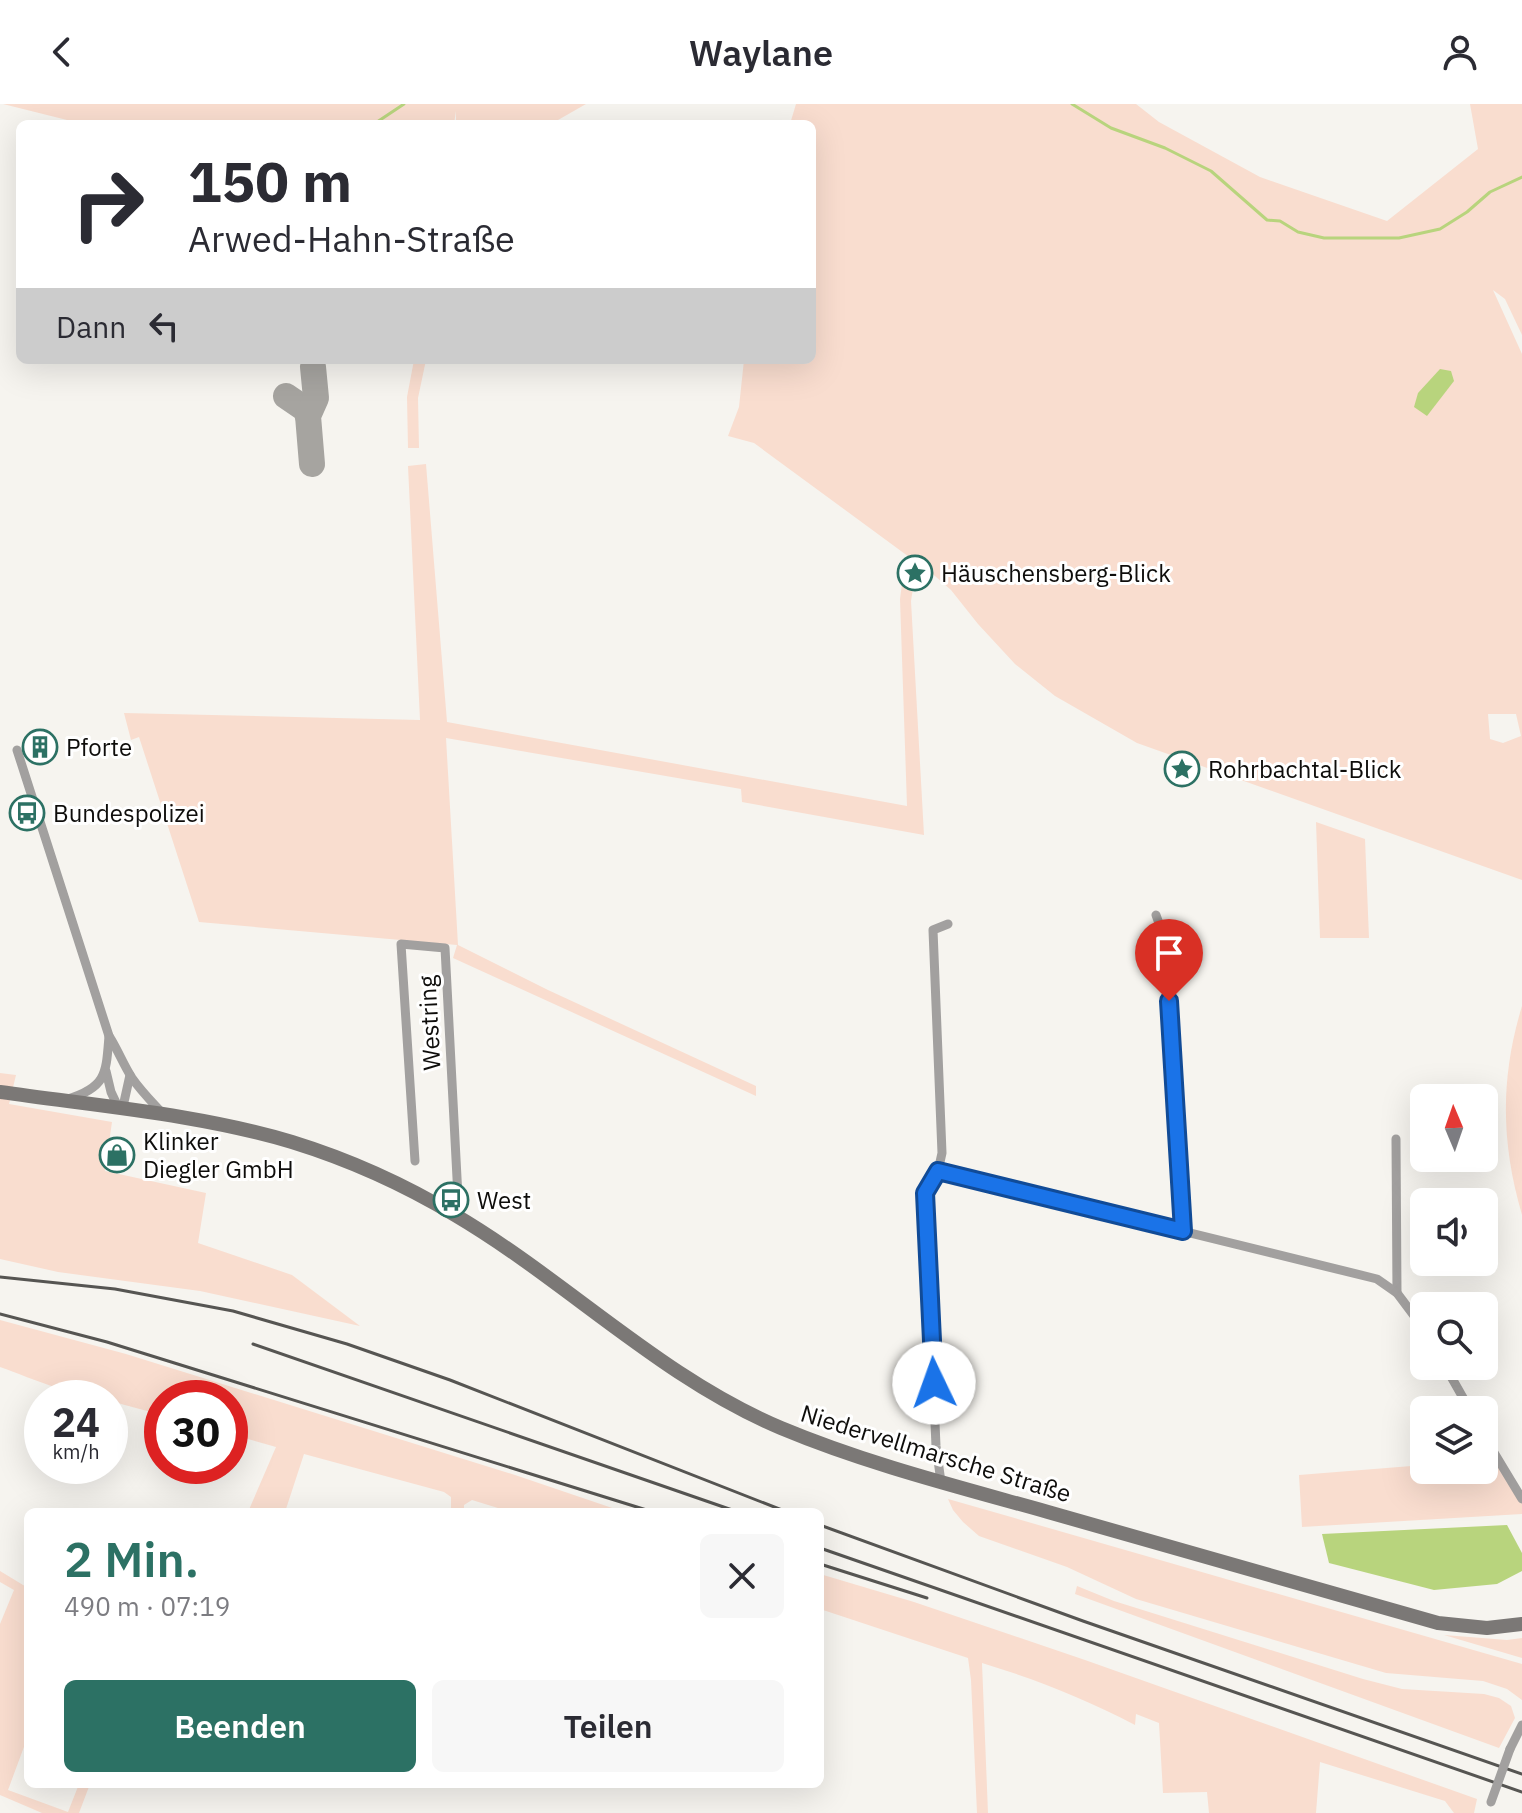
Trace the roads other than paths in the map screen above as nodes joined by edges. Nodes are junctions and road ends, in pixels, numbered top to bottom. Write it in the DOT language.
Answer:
graph roads {
  1 [pos="17,750"];
  2 [pos="1156,915"];
  3 [pos="948,924"];
  4 [pos="109,1036"];
  5 [pos="106,1071"];
  6 [pos="130,1075"];
  7 [pos="0,1092"];
  8 [pos="63,1101"];
  9 [pos="119,1109"];
  10 [pos="165,1116"];
  11 [pos="1396,1139"];
  12 [pos="415,1161"];
  13 [pos="938,1171"];
  14 [pos="454,1214"];
  15 [pos="1183,1231"];
  16 [pos="1397,1293"];
  17 [pos="1410,1310"];
  18 [pos="1498,1459"];
  19 [pos="941,1482"];
  20 [pos="1522,1499"];
  21 [pos="1522,1624"];
  22 [pos="1522,1725"];
  23 [pos="1486,1813"];
  1 -- 4 [label="street"];
  2 -- 15 [label="street"];
  3 -- 13 [label="street"];
  4 -- 5 [label="street"];
  4 -- 6 [label="street"];
  5 -- 8 [label="street"];
  5 -- 9 [label="street"];
  6 -- 9 [label="street"];
  6 -- 10 [label="street"];
  7 -- 8 [label="main road, Niedervellmarsche Straße"];
  8 -- 9 [label="main road, Niedervellmarsche Straße"];
  9 -- 10 [label="main road, Niedervellmarsche Straße"];
  10 -- 14 [label="main road, Niedervellmarsche Straße"];
  11 -- 16 [label="street"];
  12 -- 14 [label="street, Westring"];
  13 -- 15 [label="street"];
  13 -- 19 [label="street"];
  14 -- 19 [label="main road, Niedervellmarsche Straße"];
  15 -- 16 [label="street"];
  16 -- 17 [label="street"];
  18 -- 20 [label="street"];
  19 -- 21 [label="main road, Niedervellmarsche Straße"];
  22 -- 23 [label="street, bridge"];
}
